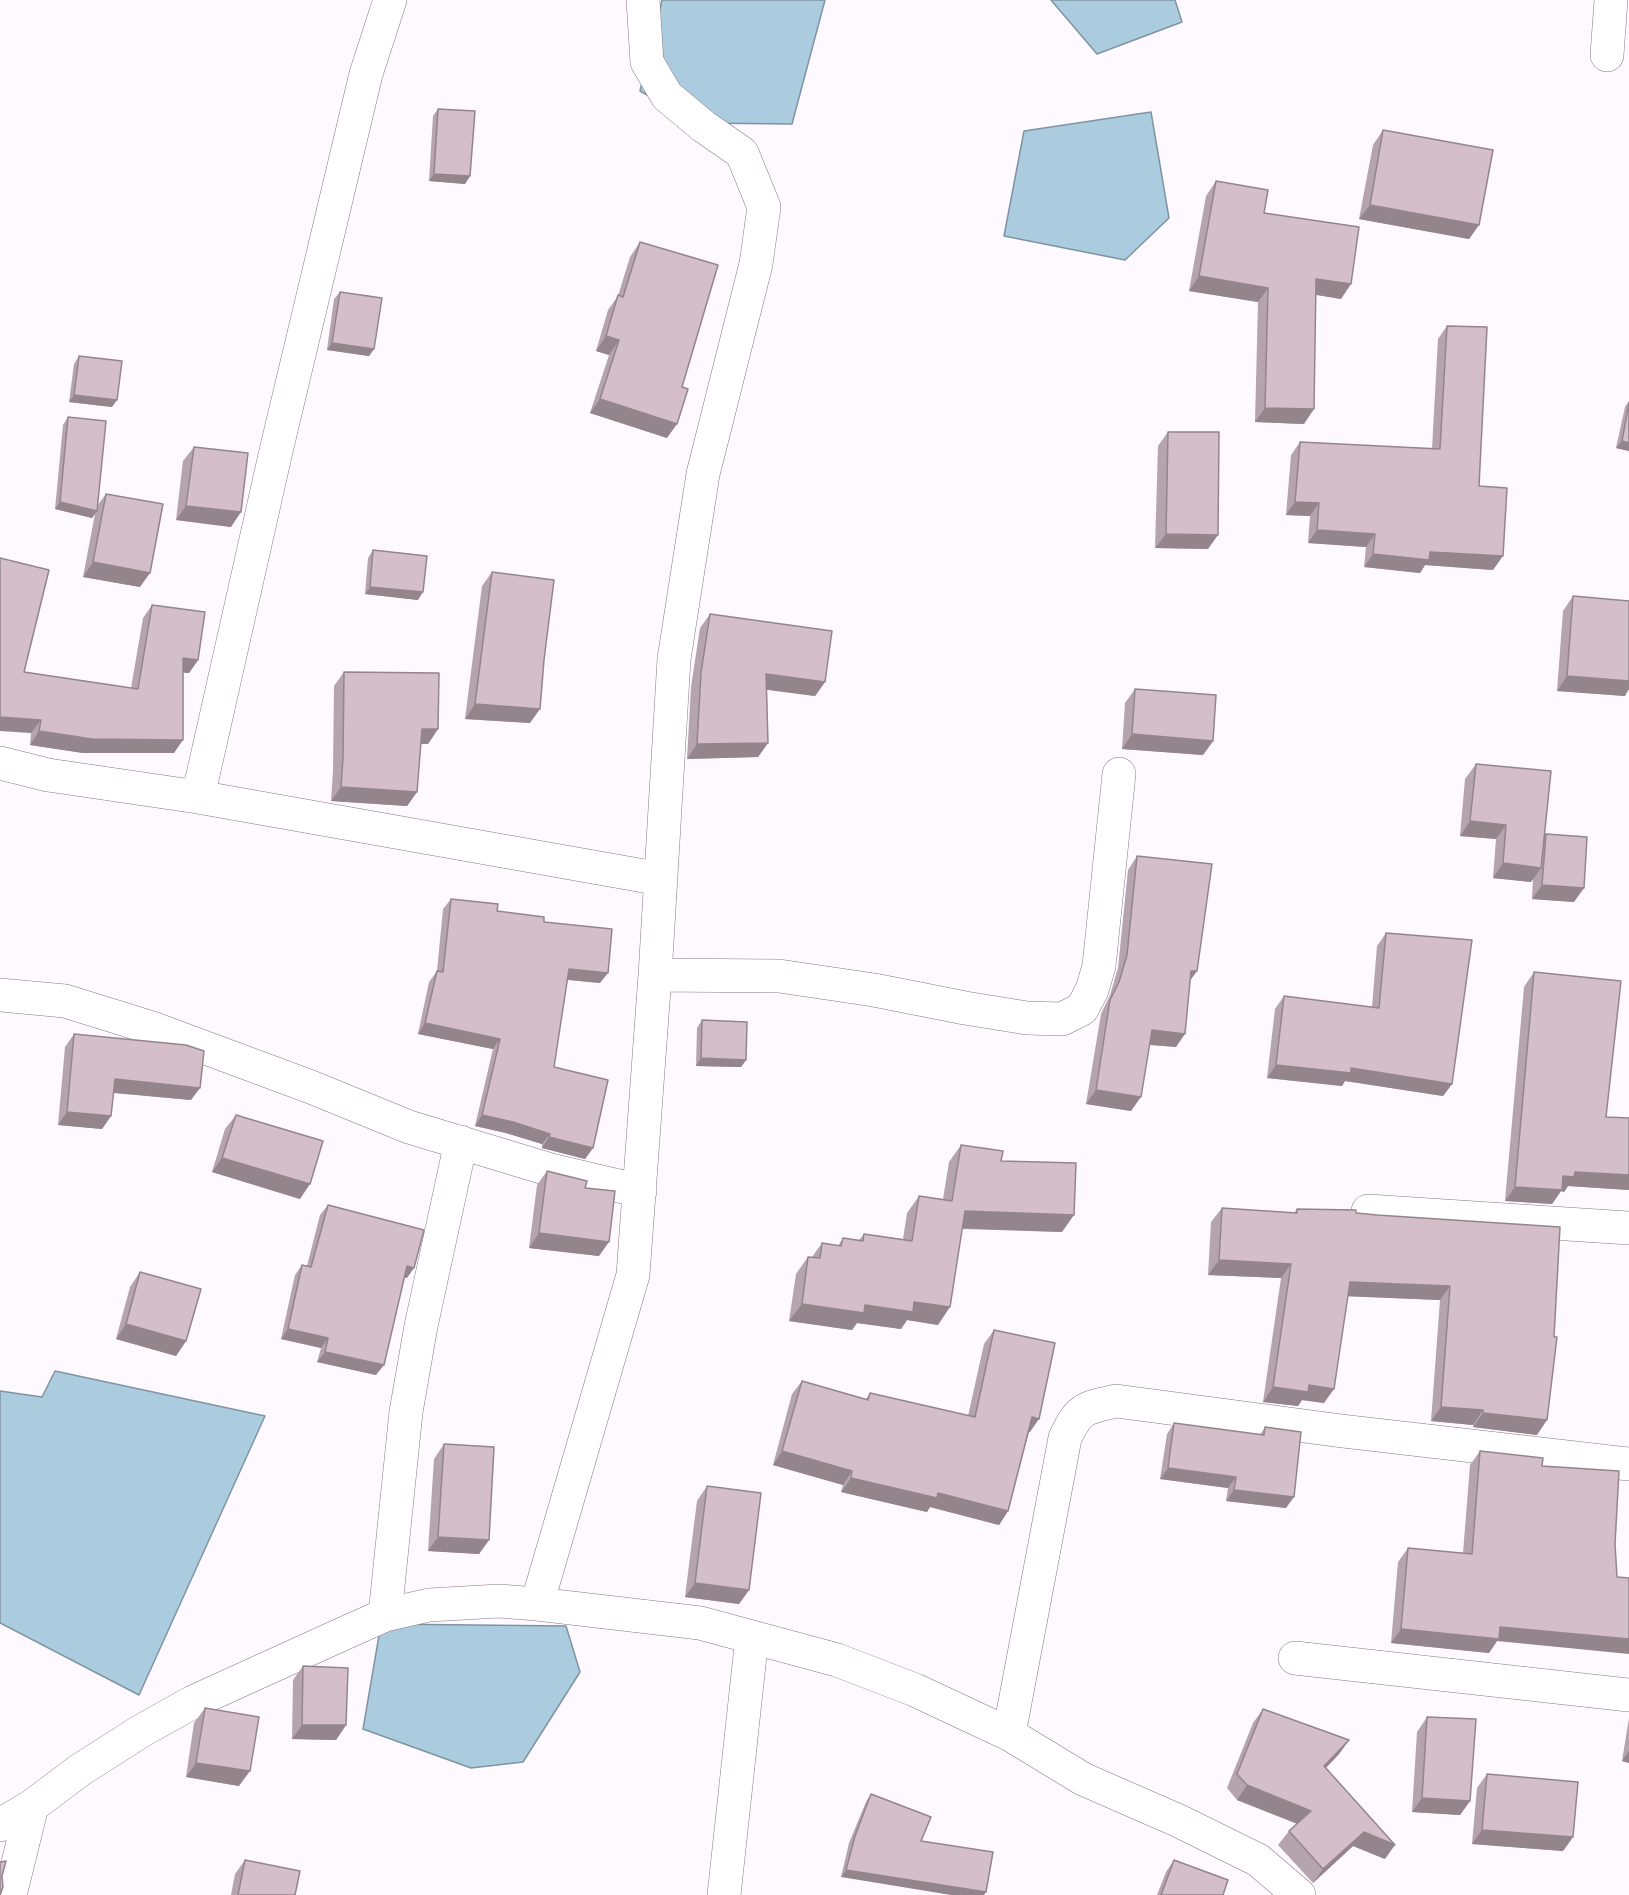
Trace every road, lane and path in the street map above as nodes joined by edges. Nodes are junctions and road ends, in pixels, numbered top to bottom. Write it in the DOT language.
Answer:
graph roads {
  1 [pos="390,0"];
  2 [pos="643,0"];
  3 [pos="1611,0"];
  4 [pos="1607,55"];
  5 [pos="0,763"];
  6 [pos="1119,774"];
  7 [pos="198,797"];
  8 [pos="661,879"];
  9 [pos="656,975"];
  10 [pos="0,995"];
  11 [pos="461,1142"];
  12 [pos="640,1191"];
  13 [pos="1368,1211"];
  14 [pos="1629,1227"];
  15 [pos="1629,1464"];
  16 [pos="537,1604"];
  17 [pos="385,1615"];
  18 [pos="752,1637"];
  19 [pos="1295,1658"];
  20 [pos="1629,1695"];
  21 [pos="1009,1734"];
  22 [pos="32,1806"];
  23 [pos="0,1825"];
  24 [pos="10,1895"];
  25 [pos="724,1895"];
  26 [pos="1299,1895"];
  1 -- 7 [label="street"];
  2 -- 8 [label="street"];
  3 -- 4 [label="street"];
  5 -- 7 [label="street"];
  6 -- 9 [label="street"];
  7 -- 8 [label="street"];
  8 -- 9 [label="street"];
  9 -- 12 [label="street"];
  10 -- 11 [label="street"];
  11 -- 12 [label="street"];
  11 -- 17 [label="street"];
  12 -- 16 [label="street"];
  13 -- 14 [label="street"];
  15 -- 21 [label="street"];
  16 -- 17 [label="street"];
  16 -- 18 [label="street"];
  17 -- 22 [label="street"];
  18 -- 21 [label="street"];
  18 -- 25 [label="street"];
  19 -- 20 [label="street"];
  21 -- 26 [label="street"];
  22 -- 23 [label="street"];
  22 -- 24 [label="street"];
}
